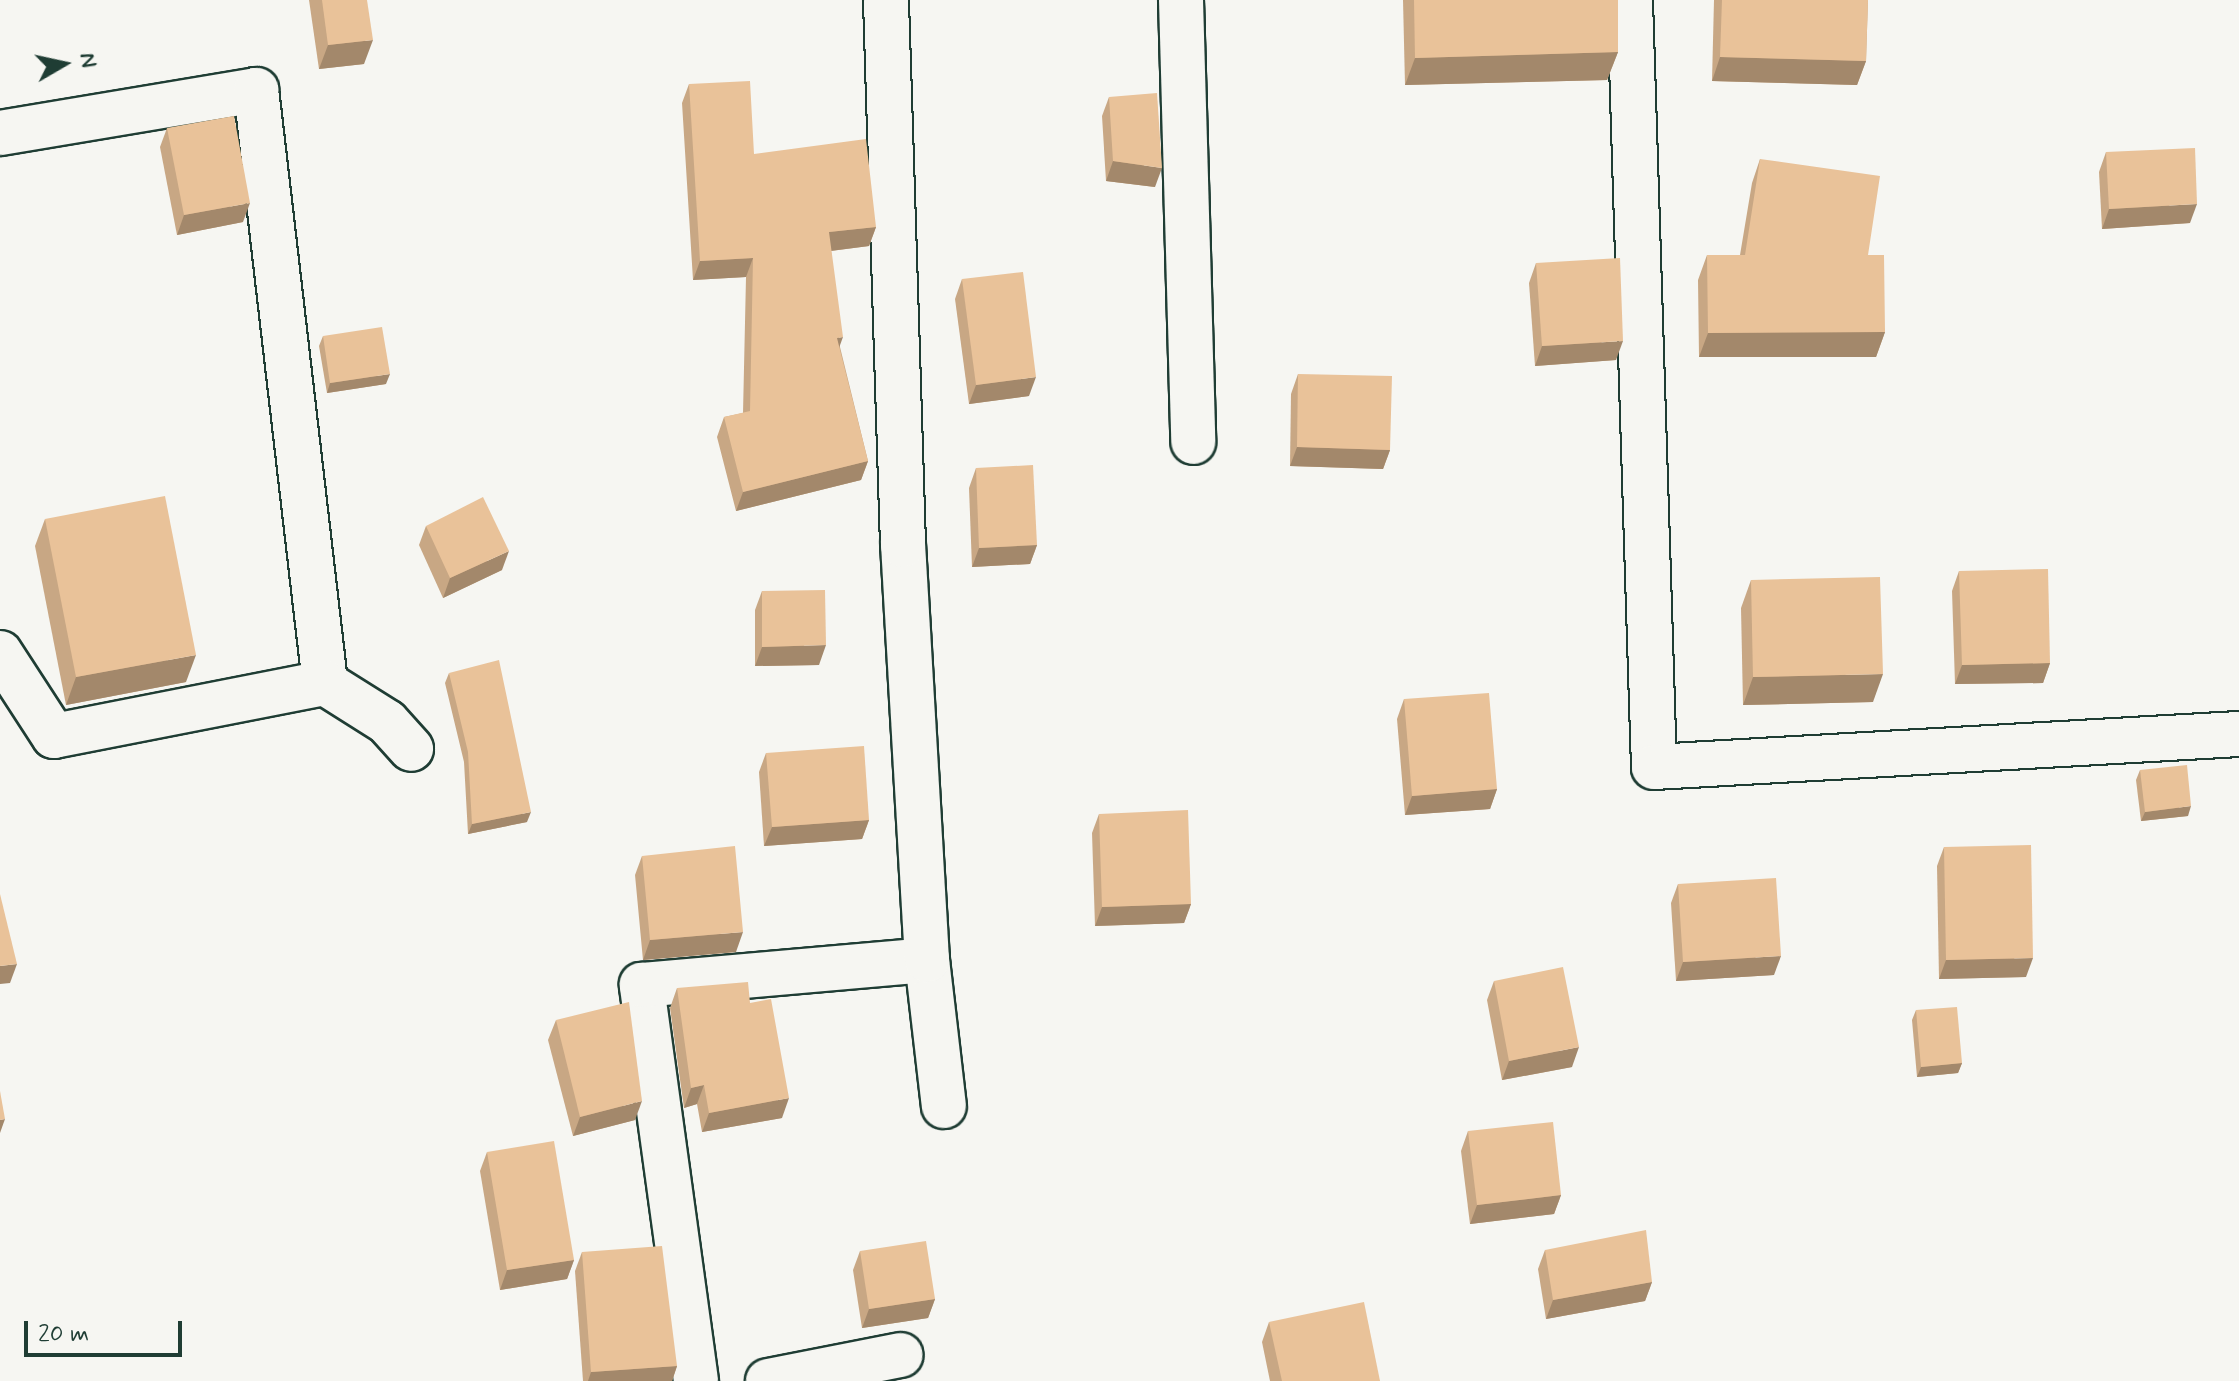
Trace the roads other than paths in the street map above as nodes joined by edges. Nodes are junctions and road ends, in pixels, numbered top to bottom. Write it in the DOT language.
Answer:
graph roads {
  1 [pos="886,0"];
  2 [pos="1181,0"];
  3 [pos="1630,0"];
  4 [pos="0,133"];
  5 [pos="1193,442"];
  6 [pos="0,653"];
  7 [pos="325,683"];
  8 [pos="2239,734"];
  9 [pos="411,749"];
  10 [pos="927,960"];
  11 [pos="944,1106"];
  12 [pos="900,1355"];
  13 [pos="696,1381"];
  14 [pos="768,1381"];
  1 -- 10 [label="street"];
  2 -- 5 [label="street"];
  3 -- 8 [label="street"];
  4 -- 7 [label="street"];
  6 -- 7 [label="street"];
  7 -- 9 [label="street"];
  10 -- 11 [label="street"];
  10 -- 13 [label="street"];
  12 -- 14 [label="street"];
}
